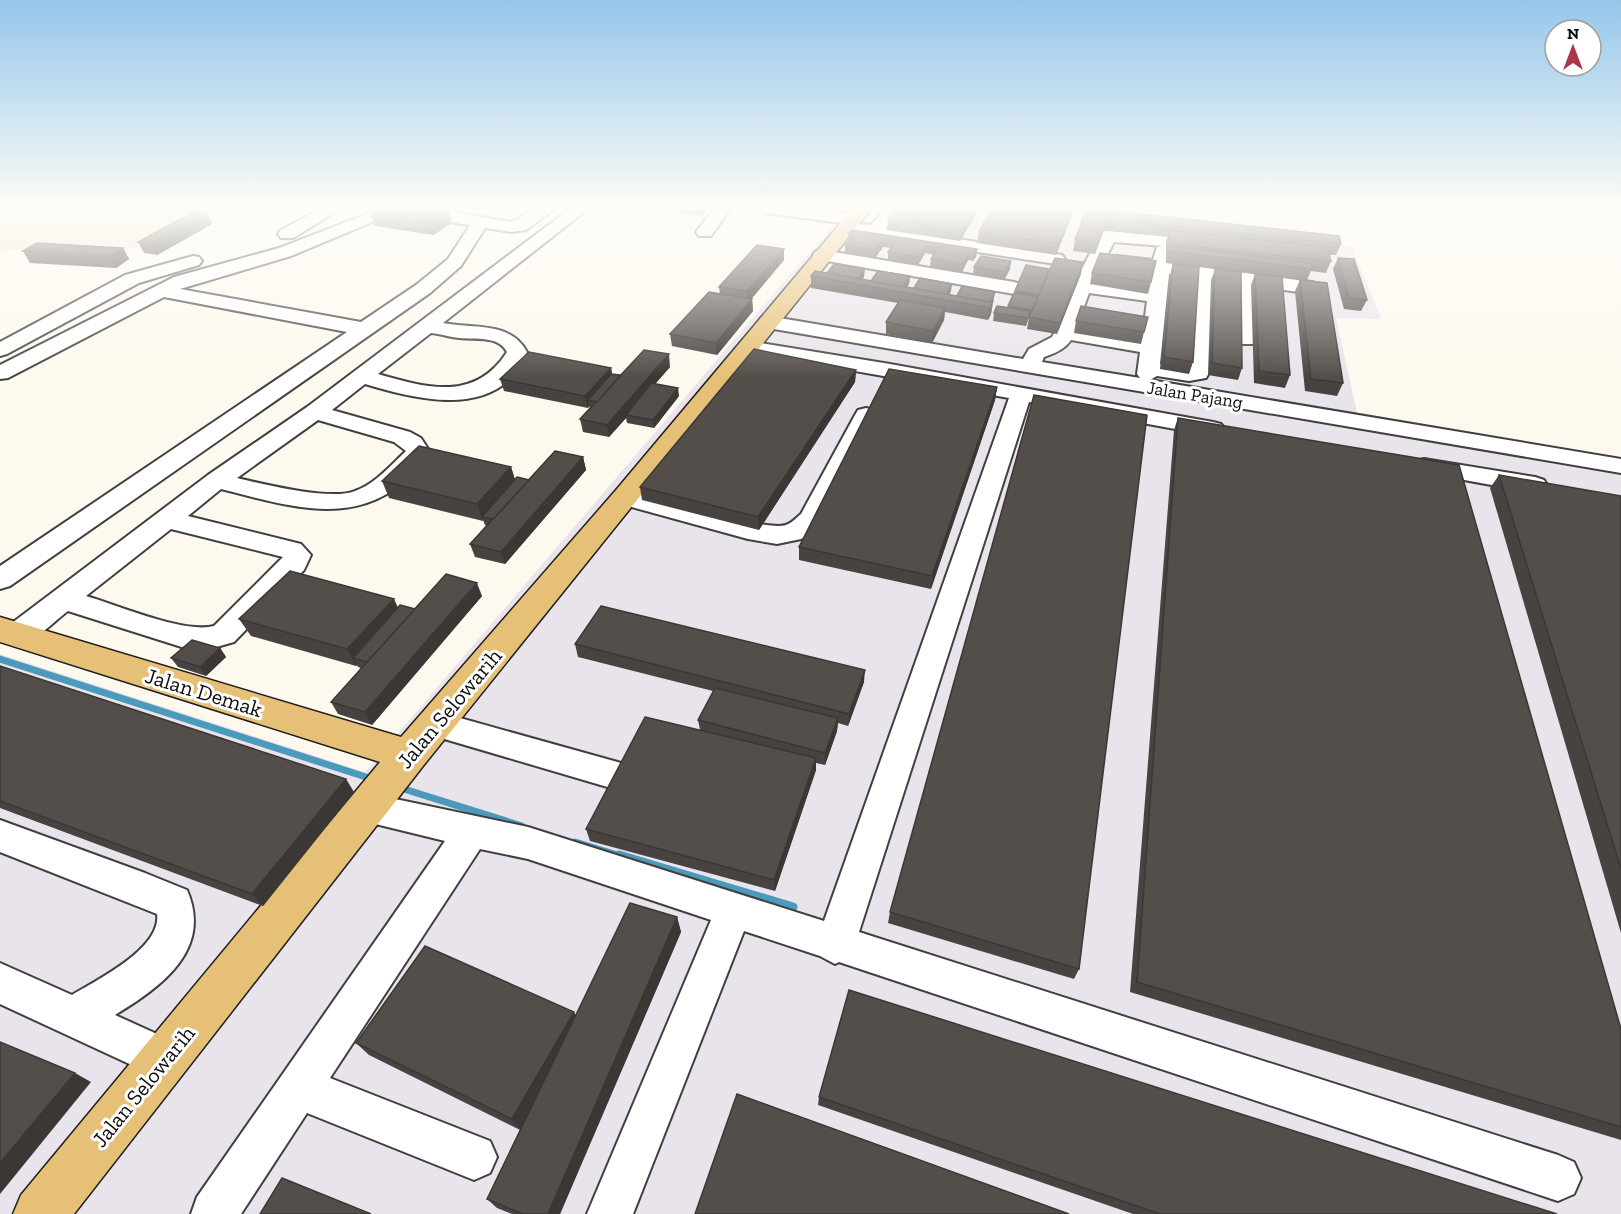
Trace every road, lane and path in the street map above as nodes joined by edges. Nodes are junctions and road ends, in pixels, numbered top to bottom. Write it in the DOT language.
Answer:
graph roads {
  1 [pos="181,265"];
  2 [pos="240,265"];
  3 [pos="452,265"];
  4 [pos="507,265"];
  5 [pos="814,265"];
  6 [pos="878,265"];
  7 [pos="1094,265"];
  8 [pos="1141,265"];
  9 [pos="1162,265"];
  10 [pos="1162,268"];
  11 [pos="1206,274"];
  12 [pos="1246,280"];
  13 [pos="1082,286"];
  14 [pos="1014,288"];
  15 [pos="1312,288"];
  16 [pos="161,291"];
  17 [pos="1158,297"];
  18 [pos="1073,314"];
  19 [pos="1096,318"];
  20 [pos="1131,323"];
  21 [pos="427,326"];
  22 [pos="1154,326"];
  23 [pos="364,329"];
  24 [pos="1064,333"];
  25 [pos="758,334"];
  26 [pos="1248,340"];
  27 [pos="1151,348"];
  28 [pos="0,350"];
  29 [pos="890,370"];
  30 [pos="1028,371"];
  31 [pos="1148,371"];
  32 [pos="0,373"];
  33 [pos="362,376"];
  34 [pos="1334,407"];
  35 [pos="315,412"];
  36 [pos="1231,432"];
  37 [pos="1408,463"];
  38 [pos="1621,466"];
  39 [pos="217,480"];
  40 [pos="1562,490"];
  41 [pos="626,497"];
  42 [pos="168,519"];
  43 [pos="0,579"];
  44 [pos="64,599"];
  45 [pos="9,632"];
  46 [pos="435,724"];
  47 [pos="409,755"];
  48 [pos="621,777"];
  49 [pos="368,808"];
  50 [pos="472,831"];
  51 [pos="0,836"];
  52 [pos="734,909"];
  53 [pos="835,945"];
  54 [pos="0,983"];
  55 [pos="74,1017"];
  56 [pos="164,1059"];
  57 [pos="299,1088"];
  58 [pos="474,1157"];
  59 [pos="1558,1178"];
  60 [pos="40,1214"];
  61 [pos="214,1214"];
  62 [pos="610,1214"];
  1 -- 28 [label="street"];
  2 -- 16 [label="street"];
  3 -- 23 [label="street"];
  4 -- 21 [label="street"];
  5 -- 25 [label="main road, Jalan Selowarih"];
  6 -- 14 [label="street"];
  7 -- 13 [label="street"];
  8 -- 10 [label="street"];
  9 -- 10 [label="street"];
  10 -- 11 [label="street"];
  10 -- 17 [label="street"];
  11 -- 12 [label="street"];
  11 -- 31 [label="street"];
  12 -- 15 [label="street"];
  12 -- 26 [label="street"];
  13 -- 17 [label="street"];
  13 -- 18 [label="street"];
  16 -- 23 [label="street"];
  16 -- 32 [label="street"];
  17 -- 22 [label="street"];
  18 -- 19 [label="street"];
  18 -- 24 [label="street"];
  20 -- 22 [label="street"];
  21 -- 33 [label="street"];
  21 -- 33 [label="street"];
  22 -- 27 [label="street"];
  23 -- 43 [label="street"];
  24 -- 27 [label="street"];
  24 -- 30 [label="street"];
  25 -- 29 [label="street"];
  25 -- 30 [label="street, Jalan Pajang"];
  25 -- 41 [label="main road, Jalan Selowarih"];
  27 -- 31 [label="street"];
  29 -- 30 [label="street"];
  29 -- 41 [label="street"];
  30 -- 31 [label="street"];
  30 -- 36 [label="street"];
  30 -- 38 [label="street, Jalan Pajang"];
  30 -- 53 [label="street"];
  31 -- 34 [label="street"];
  33 -- 35 [label="street"];
  35 -- 39 [label="street"];
  35 -- 39 [label="street"];
  37 -- 40 [label="street"];
  39 -- 42 [label="street"];
  41 -- 46 [label="main road, Jalan Selowarih"];
  42 -- 44 [label="street"];
  42 -- 44 [label="street"];
  44 -- 45 [label="street"];
  45 -- 47 [label="main road, Jalan Demak"];
  46 -- 47 [label="main road, Jalan Selowarih"];
  46 -- 48 [label="street"];
  47 -- 49 [label="main road, Jalan Selowarih"];
  49 -- 50 [label="street"];
  49 -- 56 [label="main road, Jalan Selowarih"];
  50 -- 52 [label="street"];
  50 -- 57 [label="street"];
  51 -- 55 [label="street"];
  52 -- 53 [label="street"];
  52 -- 62 [label="street"];
  53 -- 59 [label="street"];
  54 -- 55 [label="street"];
  55 -- 56 [label="street"];
  56 -- 60 [label="main road, Jalan Selowarih"];
  57 -- 58 [label="street"];
  57 -- 61 [label="street"];
}
